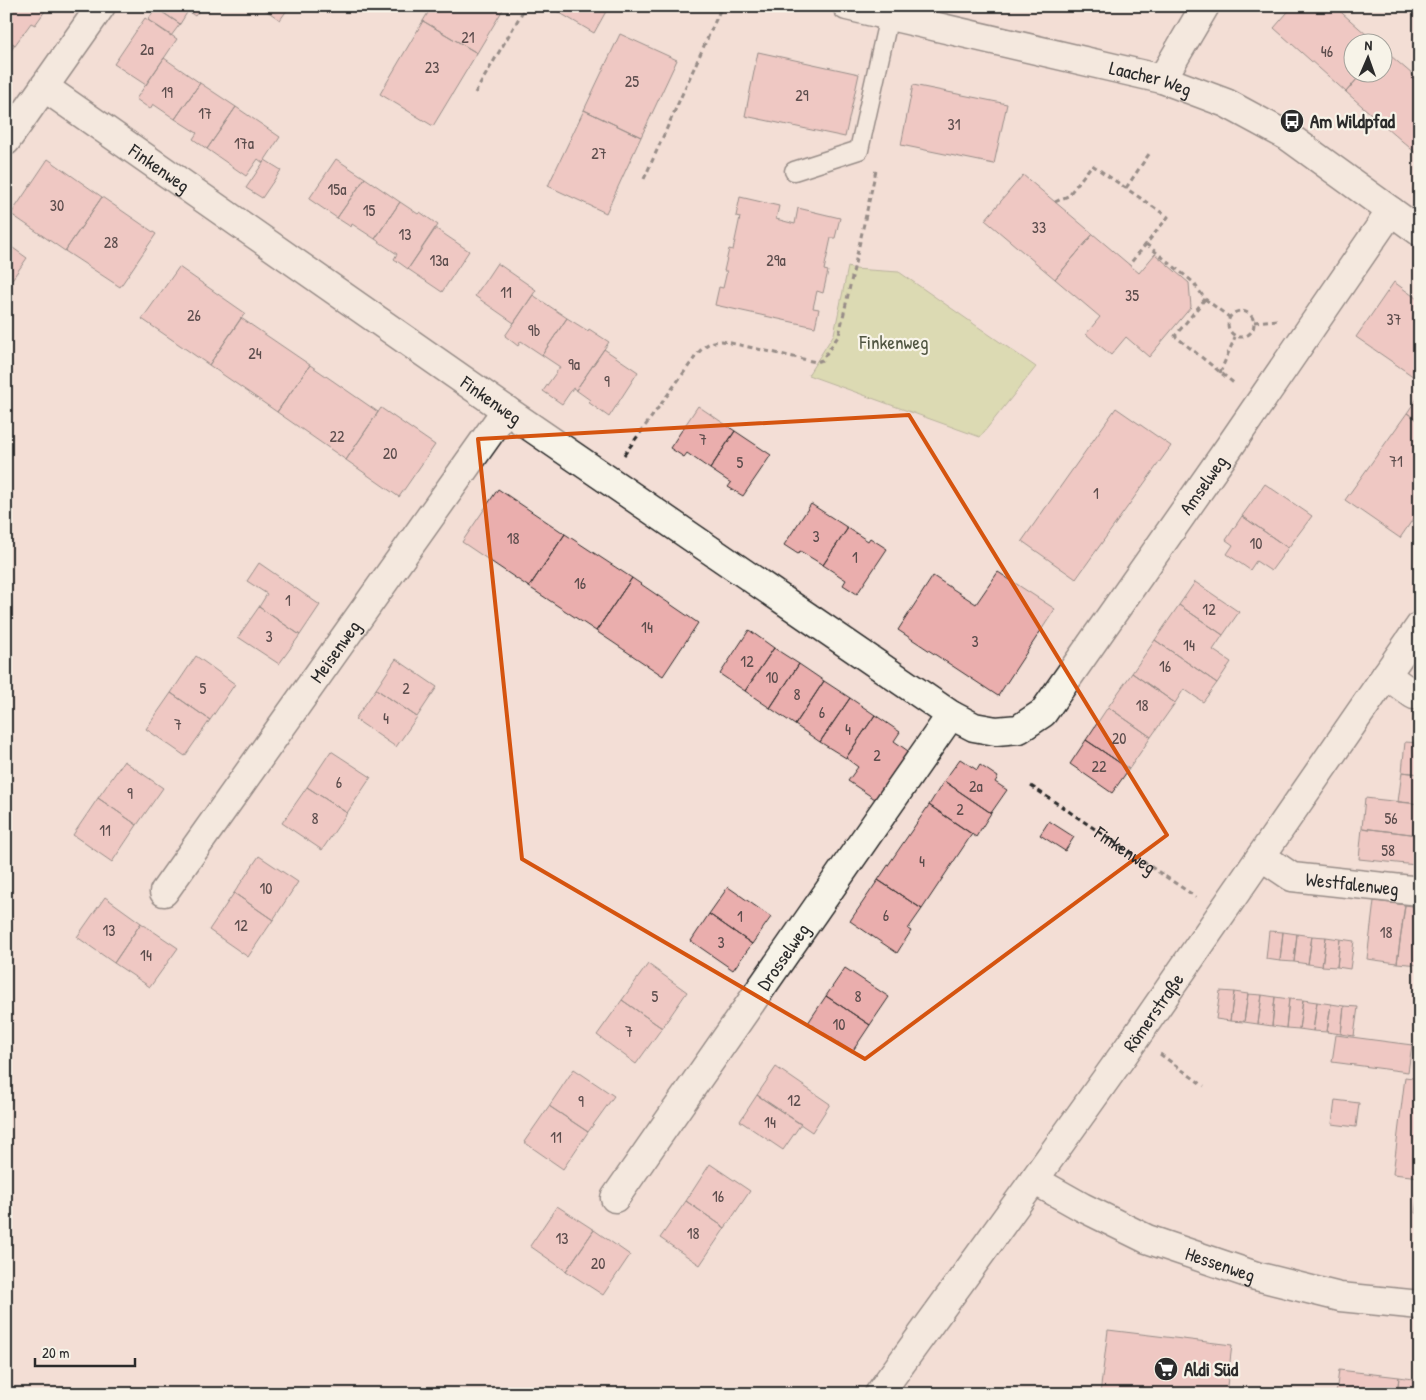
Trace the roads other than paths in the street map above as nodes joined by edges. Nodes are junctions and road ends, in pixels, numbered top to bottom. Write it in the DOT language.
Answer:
graph roads {
  1 [pos="101,6"];
  2 [pos="847,6"];
  3 [pos="1205,6"];
  4 [pos="890,16"];
  5 [pos="1162,79"];
  6 [pos="44,87"];
  7 [pos="6,141"];
  8 [pos="794,171"];
  9 [pos="1391,211"];
  10 [pos="1420,232"];
  11 [pos="506,410"];
  12 [pos="1420,626"];
  13 [pos="1386,675"];
  14 [pos="1420,695"];
  15 [pos="951,715"];
  16 [pos="996,731"];
  17 [pos="1261,856"];
  18 [pos="1420,891"];
  19 [pos="164,892"];
  20 [pos="1034,1180"];
  21 [pos="614,1198"];
  22 [pos="1420,1306"];
  23 [pos="879,1394"];
  1 -- 6 [label="street"];
  2 -- 4 [label="street, Laacher Weg"];
  3 -- 5 [label="street"];
  4 -- 5 [label="street, Laacher Weg"];
  4 -- 8 [label="lane"];
  5 -- 9 [label="street, Laacher Weg"];
  6 -- 7 [label="street"];
  6 -- 11 [label="street, Finkenweg"];
  9 -- 10 [label="street, Laacher Weg"];
  9 -- 16 [label="street, Amselweg"];
  11 -- 15 [label="street, Finkenweg"];
  11 -- 19 [label="street, Meisenweg"];
  12 -- 13 [label="street, Römerstraße"];
  13 -- 14 [label="street"];
  13 -- 17 [label="street, Römerstraße"];
  15 -- 16 [label="street, Finkenweg"];
  15 -- 21 [label="street, Drosselweg"];
  17 -- 18 [label="street, Westfalenweg"];
  17 -- 20 [label="street, Römerstraße"];
  20 -- 22 [label="street, Hessenweg"];
  20 -- 23 [label="street, Römerstraße"];
}
